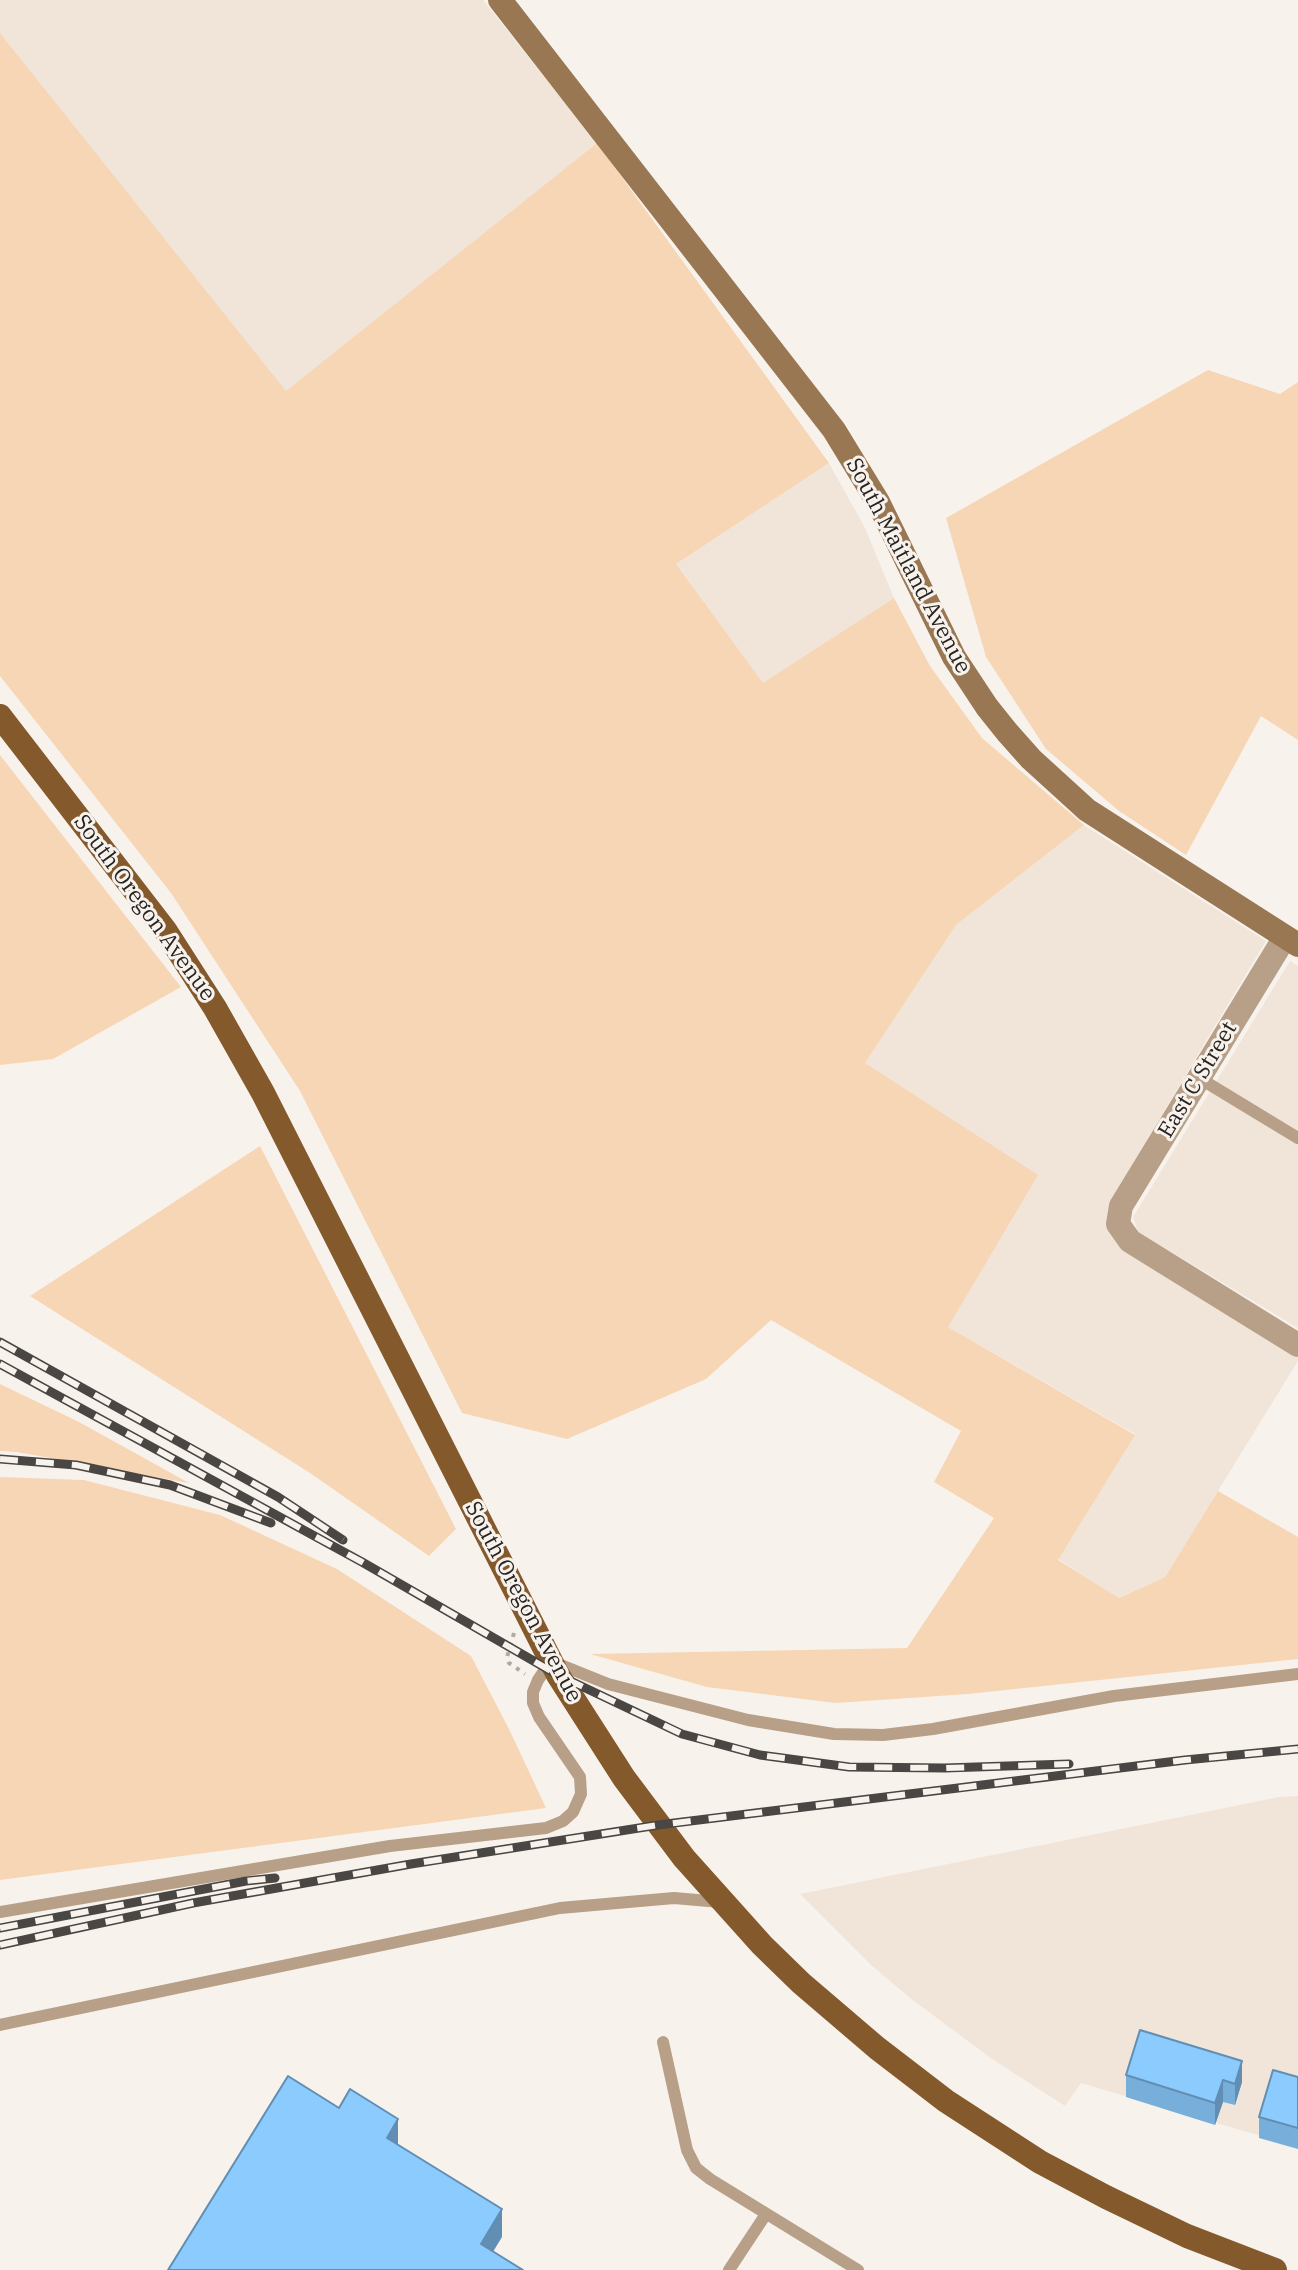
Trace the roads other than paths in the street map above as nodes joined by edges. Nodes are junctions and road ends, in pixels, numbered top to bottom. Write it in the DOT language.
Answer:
graph roads {
  1 [pos="500,0"];
  2 [pos="0,716"];
  3 [pos="1292,941"];
  4 [pos="1199,1078"];
  5 [pos="1298,1138"];
  6 [pos="1298,1345"];
  7 [pos="551,1661"];
  8 [pos="1298,1674"];
  9 [pos="723,1903"];
  10 [pos="0,1912"];
  11 [pos="0,2025"];
  12 [pos="663,2042"];
  13 [pos="766,2214"];
  14 [pos="729,2270"];
  15 [pos="858,2270"];
  16 [pos="1275,2270"];
  1 -- 3 [label="street, South Maitland Avenue"];
  2 -- 7 [label="main road, South Oregon Avenue"];
  3 -- 4 [label="street, East C Street"];
  4 -- 5 [label="lane"];
  4 -- 6 [label="street, East C Street"];
  7 -- 8 [label="lane"];
  7 -- 9 [label="main road, South Oregon Avenue"];
  7 -- 10 [label="lane"];
  9 -- 11 [label="lane"];
  9 -- 16 [label="main road, South Oregon Avenue"];
  12 -- 13 [label="lane"];
  13 -- 14 [label="lane"];
  13 -- 15 [label="lane"];
}
